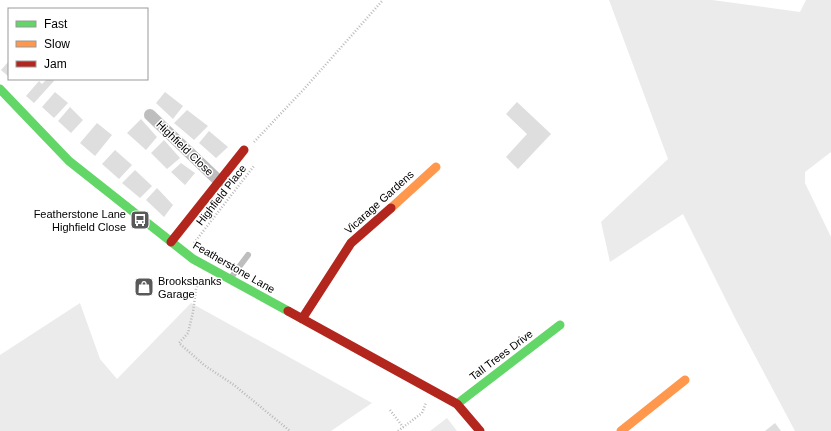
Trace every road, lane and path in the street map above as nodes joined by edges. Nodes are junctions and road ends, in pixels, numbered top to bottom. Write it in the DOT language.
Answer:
graph roads {
  1 [pos="383,0"];
  2 [pos="0,89"];
  3 [pos="150,115"];
  4 [pos="244,150"];
  5 [pos="254,166"];
  6 [pos="436,166"];
  7 [pos="219,181"];
  8 [pos="171,242"];
  9 [pos="186,254"];
  10 [pos="248,255"];
  11 [pos="206,267"];
  12 [pos="229,279"];
  13 [pos="302,319"];
  14 [pos="560,325"];
  15 [pos="685,380"];
  16 [pos="432,390"];
  17 [pos="457,404"];
  18 [pos="390,410"];
  19 [pos="403,427"];
  20 [pos="290,431"];
  21 [pos="398,431"];
  22 [pos="480,431"];
  23 [pos="621,431"];
  1 -- 4 [label="path"];
  2 -- 8 [label="main road, Featherstone Lane"];
  3 -- 7 [label="street, Highfield Close"];
  4 -- 7 [label="main road, Highfield Close"];
  5 -- 9 [label="path, Highfield Place"];
  6 -- 13 [label="main road, Vicarage Gardens"];
  7 -- 8 [label="main road, Highfield Close"];
  8 -- 9 [label="main road, Featherstone Lane"];
  9 -- 11 [label="main road, Featherstone Lane"];
  10 -- 12 [label="lane"];
  11 -- 12 [label="main road, Featherstone Lane"];
  11 -- 20 [label="path"];
  12 -- 13 [label="main road, Featherstone Lane"];
  13 -- 16 [label="main road, Featherstone Lane"];
  14 -- 17 [label="main road, Tall Trees Drive"];
  15 -- 23 [label="main road"];
  16 -- 17 [label="main road, Featherstone Lane"];
  16 -- 19 [label="path"];
  17 -- 22 [label="main road, Featherstone Lane"];
  18 -- 19 [label="path"];
  19 -- 21 [label="path"];
}
